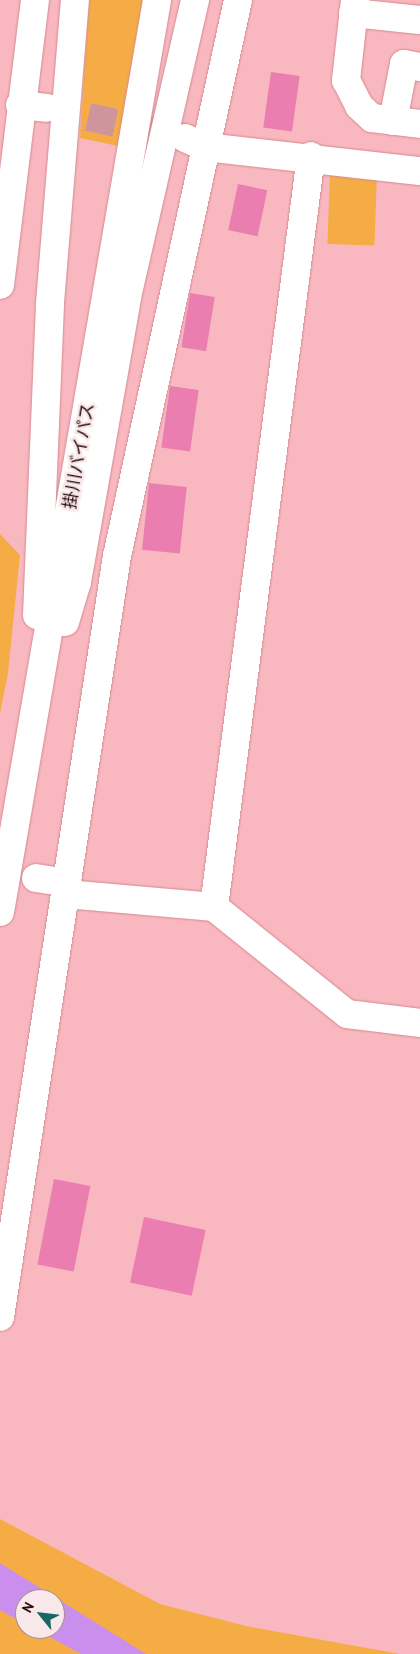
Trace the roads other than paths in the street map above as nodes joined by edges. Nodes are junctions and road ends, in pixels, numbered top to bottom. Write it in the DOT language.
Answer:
graph roads {
  1 [pos="34,0"];
  2 [pos="75,0"];
  3 [pos="157,0"];
  4 [pos="195,0"];
  5 [pos="238,0"];
  6 [pos="354,6"];
  7 [pos="420,20"];
  8 [pos="420,67"];
  9 [pos="47,108"];
  10 [pos="13,112"];
  11 [pos="393,121"];
  12 [pos="420,124"];
  13 [pos="194,143"];
  14 [pos="311,156"];
  15 [pos="420,171"];
  16 [pos="0,285"];
  17 [pos="32,728"];
  18 [pos="36,878"];
  19 [pos="67,888"];
  20 [pos="214,907"];
  21 [pos="0,912"];
  22 [pos="420,1023"];
  23 [pos="0,1317"];
  1 -- 10 [label="main road"];
  2 -- 17 [label="main road"];
  3 -- 17 [label="main road, 掛川バイパス"];
  4 -- 17 [label="main road"];
  5 -- 13 [label="main road"];
  6 -- 7 [label="main road"];
  6 -- 11 [label="main road"];
  8 -- 11 [label="main road"];
  9 -- 10 [label="main road"];
  10 -- 16 [label="main road"];
  11 -- 12 [label="main road"];
  13 -- 14 [label="main road"];
  13 -- 19 [label="main road"];
  14 -- 15 [label="main road"];
  14 -- 20 [label="main road"];
  17 -- 21 [label="main road, 掛川バイパス"];
  18 -- 19 [label="main road"];
  19 -- 20 [label="main road"];
  19 -- 23 [label="main road"];
  20 -- 22 [label="main road"];
}
